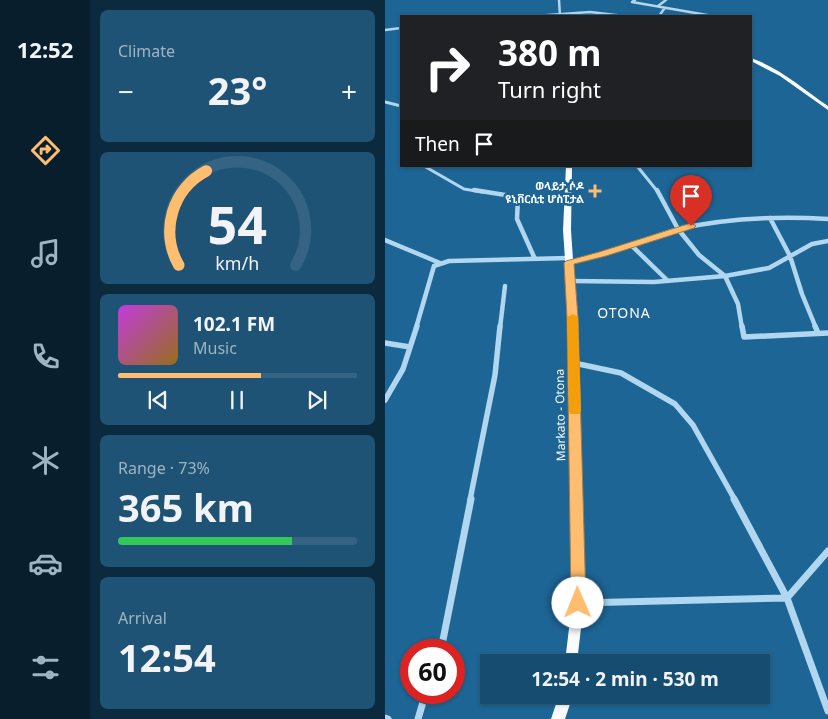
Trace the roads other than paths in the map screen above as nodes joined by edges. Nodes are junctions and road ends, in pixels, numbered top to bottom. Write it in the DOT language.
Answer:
graph roads {
  1 [pos="559,0"];
  2 [pos="635,0"];
  3 [pos="666,0"];
  4 [pos="658,6"];
  5 [pos="664,9"];
  6 [pos="560,15"];
  7 [pos="617,15"];
  8 [pos="660,15"];
  9 [pos="707,15"];
  10 [pos="400,28"];
  11 [pos="385,30"];
  12 [pos="752,59"];
  13 [pos="385,102"];
  14 [pos="400,106"];
  15 [pos="828,108"];
  16 [pos="426,167"];
  17 [pos="569,167"];
  18 [pos="638,167"];
  19 [pos="770,218"];
  20 [pos="828,219"];
  21 [pos="678,229"];
  22 [pos="385,240"];
  23 [pos="828,241"];
  24 [pos="631,245"];
  25 [pos="791,256"];
  26 [pos="535,260"];
  27 [pos="569,260"];
  28 [pos="439,263"];
  29 [pos="725,276"];
  30 [pos="571,281"];
  31 [pos="668,281"];
  32 [pos="505,286"];
  33 [pos="828,333"];
  34 [pos="818,334"];
  35 [pos="385,343"];
  36 [pos="410,347"];
  37 [pos="574,363"];
  38 [pos="385,400"];
  39 [pos="828,551"];
  40 [pos="787,598"];
  41 [pos="578,603"];
  42 [pos="443,639"];
  43 [pos="572,654"];
  44 [pos="423,704"];
  45 [pos="563,704"];
  46 [pos="828,711"];
  47 [pos="418,719"];
  48 [pos="558,719"];
  1 -- 6 [label="street"];
  2 -- 4 [label="street"];
  3 -- 4 [label="street"];
  4 -- 5 [label="street"];
  5 -- 8 [label="street"];
  5 -- 9 [label="street"];
  6 -- 7 [label="street"];
  10 -- 11 [label="street"];
  12 -- 15 [label="main road"];
  13 -- 14 [label="street"];
  16 -- 26 [label="street"];
  17 -- 27 [label="main road, Markato - Otona"];
  18 -- 21 [label="street"];
  19 -- 20 [label="street"];
  19 -- 21 [label="street"];
  19 -- 25 [label="street"];
  21 -- 24 [label="street"];
  21 -- 29 [label="street"];
  22 -- 28 [label="street"];
  23 -- 25 [label="street"];
  24 -- 27 [label="street"];
  24 -- 31 [label="street"];
  25 -- 29 [label="street"];
  25 -- 34 [label="street"];
  26 -- 27 [label="street"];
  26 -- 28 [label="street"];
  27 -- 30 [label="main road, Markato - Otona"];
  28 -- 36 [label="street"];
  29 -- 31 [label="street"];
  29 -- 34 [label="street"];
  30 -- 31 [label="street"];
  30 -- 37 [label="main road, Markato - Otona"];
  32 -- 42 [label="street"];
  33 -- 34 [label="street"];
  35 -- 36 [label="street"];
  36 -- 38 [label="street"];
  37 -- 40 [label="street"];
  37 -- 41 [label="main road, Markato - Otona"];
  39 -- 40 [label="street"];
  40 -- 41 [label="street"];
  40 -- 46 [label="street"];
  41 -- 43 [label="main road, Markato - Otona"];
  44 -- 47 [label="street"];
  45 -- 48 [label="main road"];
}
